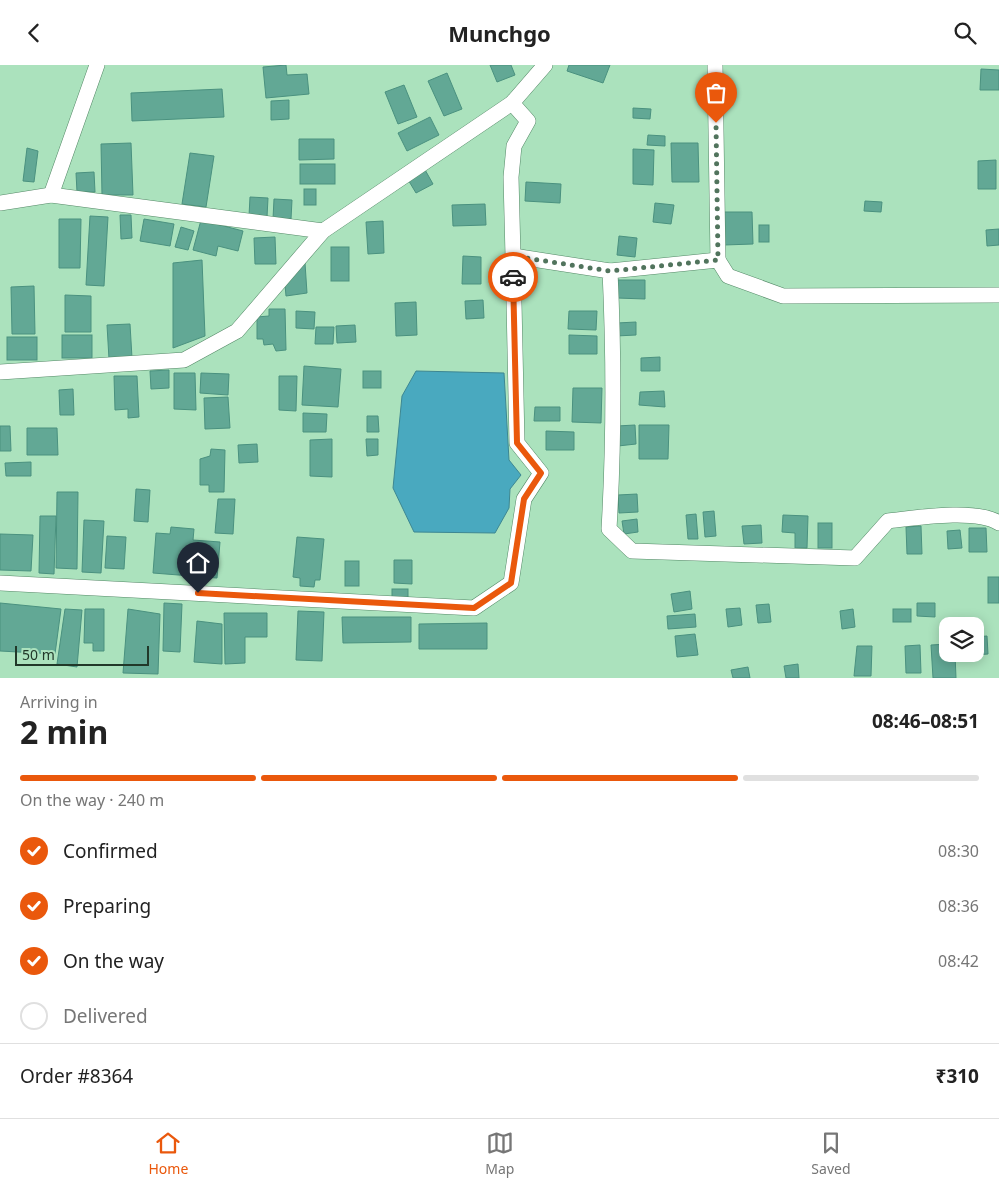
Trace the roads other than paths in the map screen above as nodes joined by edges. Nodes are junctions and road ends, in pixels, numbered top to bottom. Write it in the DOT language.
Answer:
graph roads {
  1 [pos="97,65"];
  2 [pos="546,65"];
  3 [pos="715,65"];
  4 [pos="512,103"];
  5 [pos="51,195"];
  6 [pos="0,203"];
  7 [pos="323,231"];
  8 [pos="513,256"];
  9 [pos="718,260"];
  10 [pos="610,271"];
  11 [pos="999,295"];
  12 [pos="0,372"];
  13 [pos="999,523"];
  14 [pos="0,583"];
  1 -- 5 [label="street"];
  2 -- 4 [label="street"];
  3 -- 9 [label="street"];
  4 -- 7 [label="street"];
  4 -- 8 [label="street"];
  5 -- 6 [label="street"];
  5 -- 7 [label="street"];
  7 -- 12 [label="street"];
  8 -- 10 [label="street"];
  8 -- 14 [label="street"];
  9 -- 10 [label="street"];
  9 -- 11 [label="street"];
  10 -- 13 [label="street"];
}
